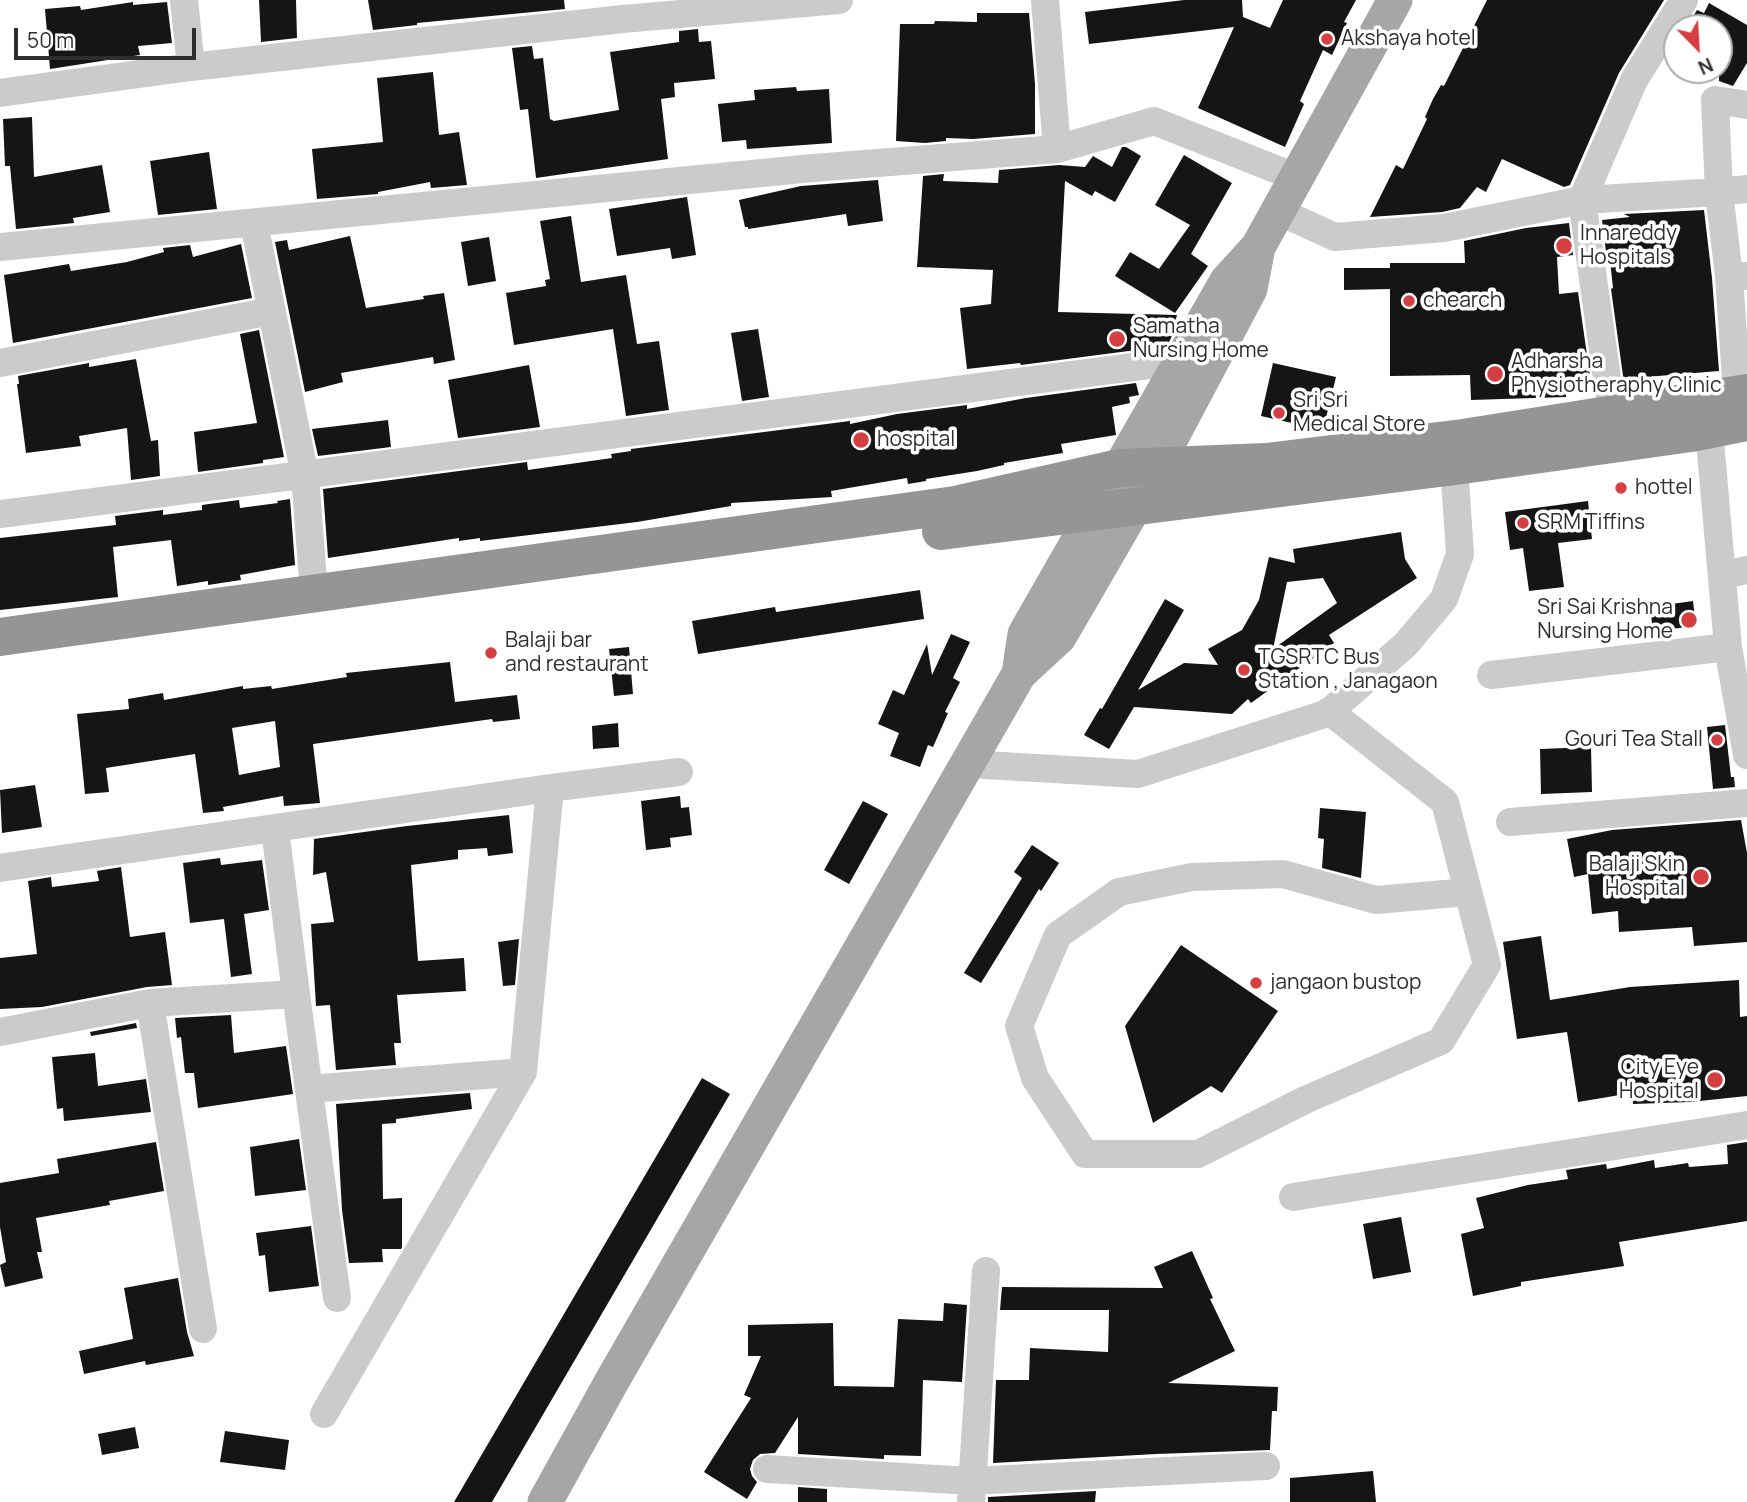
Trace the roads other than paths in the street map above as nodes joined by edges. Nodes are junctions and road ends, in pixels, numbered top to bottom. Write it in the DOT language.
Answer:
graph roads {
  1 [pos="184,0"];
  2 [pos="839,0"];
  3 [pos="1045,0"];
  4 [pos="1395,0"];
  5 [pos="1684,0"];
  6 [pos="191,67"];
  7 [pos="0,93"];
  8 [pos="1747,105"];
  9 [pos="1057,149"];
  10 [pos="1298,178"];
  11 [pos="1747,188"];
  12 [pos="1719,192"];
  13 [pos="1582,200"];
  14 [pos="1280,212"];
  15 [pos="254,223"];
  16 [pos="0,247"];
  17 [pos="1258,247"];
  18 [pos="1738,276"];
  19 [pos="272,311"];
  20 [pos="1180,361"];
  21 [pos="0,363"];
  22 [pos="1744,403"];
  23 [pos="1612,414"];
  24 [pos="1709,429"];
  25 [pos="1454,466"];
  26 [pos="1156,467"];
  27 [pos="1119,468"];
  28 [pos="305,476"];
  29 [pos="1135,506"];
  30 [pos="1094,511"];
  31 [pos="0,514"];
  32 [pos="1734,573"];
  33 [pos="314,593"];
  34 [pos="0,637"];
  35 [pos="1728,647"];
  36 [pos="0,658"];
  37 [pos="1020,674"];
  38 [pos="1491,675"];
  39 [pos="1741,686"];
  40 [pos="1329,711"];
  41 [pos="1747,755"];
  42 [pos="968,764"];
  43 [pos="679,772"];
  44 [pos="550,788"];
  45 [pos="1747,803"];
  46 [pos="1510,822"];
  47 [pos="275,829"];
  48 [pos="0,868"];
  49 [pos="1468,892"];
  50 [pos="296,994"];
  51 [pos="150,1003"];
  52 [pos="0,1032"];
  53 [pos="523,1072"];
  54 [pos="309,1089"];
  55 [pos="1747,1125"];
  56 [pos="1293,1197"];
  57 [pos="986,1271"];
  58 [pos="337,1298"];
  59 [pos="203,1329"];
  60 [pos="324,1415"];
  61 [pos="1266,1466"];
  62 [pos="767,1469"];
  63 [pos="971,1491"];
  64 [pos="545,1502"];
  1 -- 6 [label="street"];
  2 -- 6 [label="street"];
  3 -- 9 [label="street"];
  4 -- 10 [label="main road"];
  5 -- 13 [label="street"];
  6 -- 7 [label="street"];
  8 -- 12 [label="street"];
  9 -- 10 [label="street"];
  9 -- 15 [label="street"];
  10 -- 14 [label="main road"];
  11 -- 12 [label="street"];
  12 -- 13 [label="street"];
  12 -- 18 [label="street"];
  13 -- 14 [label="street"];
  13 -- 23 [label="street"];
  14 -- 17 [label="main road"];
  15 -- 16 [label="street"];
  15 -- 19 [label="street"];
  17 -- 20 [label="main road"];
  17 -- 26 [label="main road"];
  18 -- 22 [label="street"];
  19 -- 21 [label="street"];
  19 -- 28 [label="street"];
  20 -- 27 [label="main road"];
  20 -- 28 [label="street"];
  22 -- 23 [label="highway"];
  22 -- 24 [label="highway"];
  23 -- 26 [label="highway"];
  24 -- 25 [label="highway"];
  24 -- 32 [label="street"];
  25 -- 29 [label="highway"];
  25 -- 40 [label="street"];
  26 -- 27 [label="highway"];
  26 -- 29 [label="main road"];
  27 -- 30 [label="main road"];
  27 -- 33 [label="highway"];
  28 -- 31 [label="street"];
  28 -- 33 [label="street"];
  29 -- 30 [label="highway"];
  29 -- 37 [label="main road"];
  30 -- 36 [label="highway"];
  30 -- 37 [label="main road"];
  32 -- 35 [label="street"];
  33 -- 34 [label="highway"];
  35 -- 38 [label="street"];
  35 -- 39 [label="street"];
  37 -- 42 [label="main road"];
  39 -- 41 [label="street"];
  40 -- 42 [label="street"];
  40 -- 49 [label="street"];
  42 -- 64 [label="main road"];
  43 -- 44 [label="street"];
  44 -- 47 [label="street"];
  44 -- 53 [label="street"];
  45 -- 46 [label="street"];
  47 -- 48 [label="street"];
  47 -- 50 [label="street"];
  49 -- 49 [label="street"];
  50 -- 51 [label="street"];
  50 -- 54 [label="street"];
  51 -- 52 [label="street"];
  51 -- 59 [label="street"];
  53 -- 54 [label="street"];
  53 -- 60 [label="street"];
  54 -- 58 [label="street"];
  55 -- 56 [label="street"];
  57 -- 63 [label="street"];
  61 -- 63 [label="street"];
  62 -- 63 [label="street"];
}
